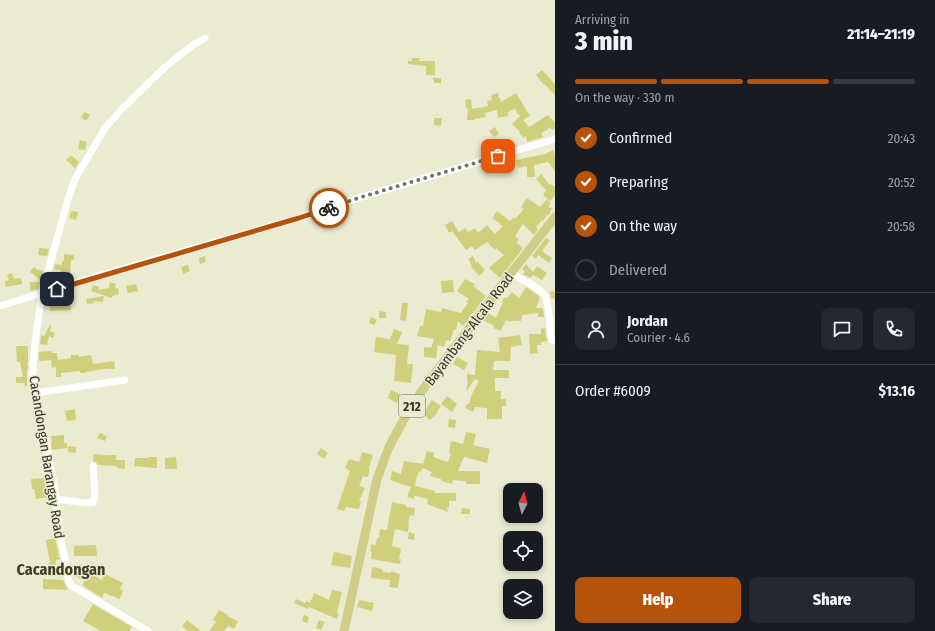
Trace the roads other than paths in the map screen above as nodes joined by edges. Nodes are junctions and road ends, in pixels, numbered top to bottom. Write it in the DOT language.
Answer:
graph roads {
  1 [pos="205,38"];
  2 [pos="555,139"];
  3 [pos="555,217"];
  4 [pos="510,273"];
  5 [pos="42,293"];
  6 [pos="0,306"];
  7 [pos="555,341"];
  8 [pos="125,380"];
  9 [pos="35,393"];
  10 [pos="93,466"];
  11 [pos="56,499"];
  12 [pos="148,631"];
  13 [pos="344,631"];
  1 -- 5 [label="street, Cacandongan Barangay Road"];
  2 -- 5 [label="street"];
  3 -- 4 [label="main road, Bayambang-Alcala Road / 212"];
  4 -- 7 [label="street"];
  4 -- 13 [label="main road, Bayambang-Alcala Road / 212"];
  5 -- 6 [label="street"];
  5 -- 9 [label="street, Cacandongan Barangay Road"];
  8 -- 9 [label="street"];
  9 -- 11 [label="street, Cacandongan Barangay Road"];
  10 -- 11 [label="street"];
  11 -- 12 [label="street, Cacandongan Barangay Road"];
}
